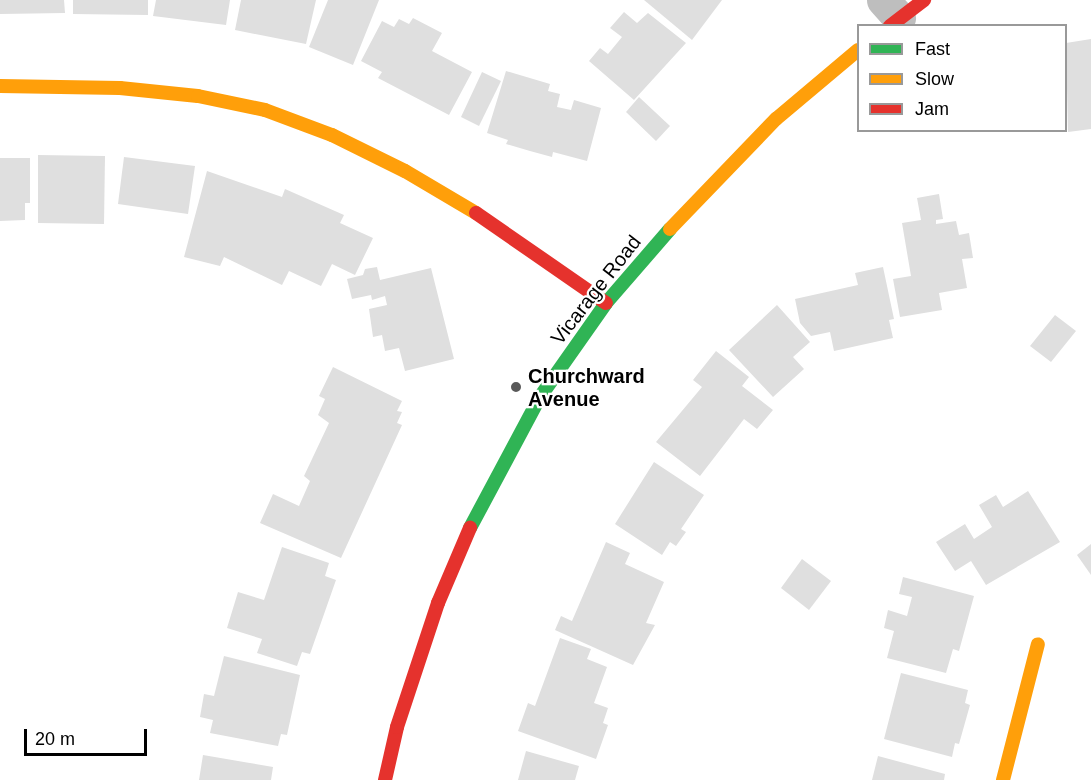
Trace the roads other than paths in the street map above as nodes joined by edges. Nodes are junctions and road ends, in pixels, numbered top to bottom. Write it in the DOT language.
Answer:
graph roads {
  1 [pos="857,51"];
  2 [pos="0,86"];
  3 [pos="606,303"];
  4 [pos="1038,644"];
  5 [pos="385,780"];
  6 [pos="1003,780"];
  1 -- 3 [label="main road, Vicarage Road"];
  2 -- 3 [label="main road"];
  3 -- 5 [label="main road, Vicarage Road"];
  4 -- 6 [label="main road"];
}
